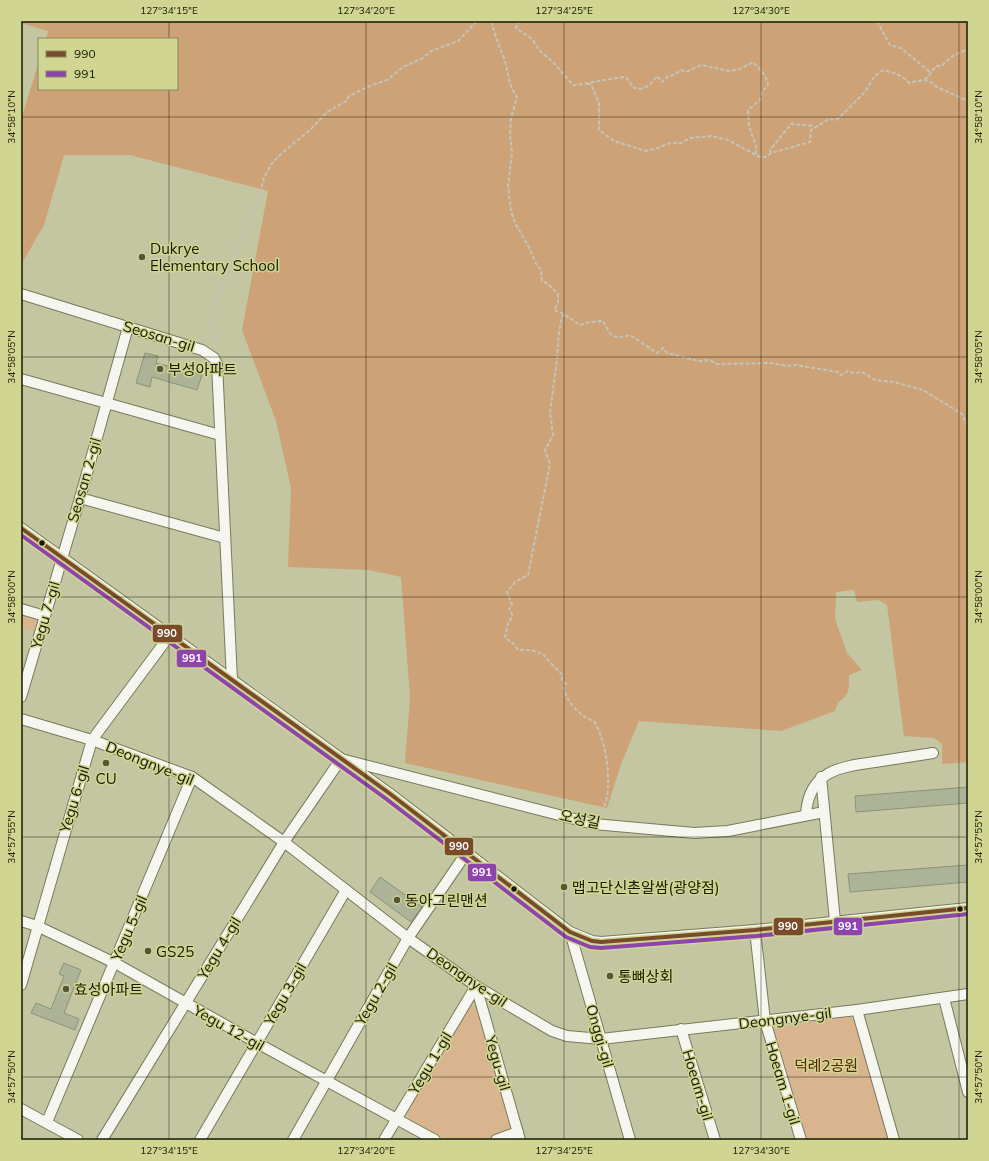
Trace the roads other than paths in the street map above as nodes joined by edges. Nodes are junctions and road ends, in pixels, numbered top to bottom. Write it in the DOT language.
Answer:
graph roads {
  1 [pos="21,294"];
  2 [pos="128,327"];
  3 [pos="21,379"];
  4 [pos="106,403"];
  5 [pos="220,434"];
  6 [pos="80,498"];
  7 [pos="21,528"];
  8 [pos="225,538"];
  9 [pos="62,557"];
  10 [pos="21,609"];
  11 [pos="45,616"];
  12 [pos="170,635"];
  13 [pos="232,680"];
  14 [pos="21,697"];
  15 [pos="21,719"];
  16 [pos="92,740"];
  17 [pos="933,753"];
  18 [pos="341,760"];
  19 [pos="192,777"];
  20 [pos="821,777"];
  21 [pos="824,812"];
  22 [pos="806,814"];
  23 [pos="284,842"];
  24 [pos="467,852"];
  25 [pos="346,890"];
  26 [pos="968,908"];
  27 [pos="21,921"];
  28 [pos="835,921"];
  29 [pos="36,926"];
  30 [pos="755,930"];
  31 [pos="570,932"];
  32 [pos="408,938"];
  33 [pos="115,963"];
  34 [pos="21,985"];
  35 [pos="476,986"];
  36 [pos="968,994"];
  37 [pos="944,998"];
  38 [pos="186,1003"];
  39 [pos="857,1010"];
  40 [pos="765,1021"];
  41 [pos="681,1030"];
  42 [pos="601,1040"];
  43 [pos="257,1044"];
  44 [pos="326,1080"];
  45 [pos="968,1092"];
  46 [pos="21,1109"];
  47 [pos="395,1120"];
  48 [pos="47,1122"];
  49 [pos="519,1136"];
  50 [pos="78,1140"];
  51 [pos="102,1140"];
  52 [pos="200,1140"];
  53 [pos="293,1140"];
  54 [pos="384,1140"];
  55 [pos="434,1140"];
  56 [pos="496,1140"];
  57 [pos="630,1140"];
  58 [pos="714,1140"];
  59 [pos="801,1140"];
  60 [pos="894,1140"];
  1 -- 2 [label="street, Seosan-gil"];
  2 -- 4 [label="street, Seosan 2-gil"];
  2 -- 5 [label="street, Seosan-gil"];
  3 -- 4 [label="street"];
  4 -- 5 [label="street"];
  4 -- 6 [label="street, Seosan 2-gil"];
  5 -- 8 [label="street, Seosan-gil"];
  6 -- 8 [label="street"];
  6 -- 9 [label="street, Seosan 2-gil"];
  7 -- 9 [label="street"];
  8 -- 13 [label="street, Seosan-gil"];
  9 -- 11 [label="street, Yegu 7-gil"];
  9 -- 12 [label="street"];
  10 -- 11 [label="street"];
  11 -- 14 [label="street, Yegu 7-gil"];
  12 -- 13 [label="street"];
  12 -- 16 [label="street, Yegu 6-gil"];
  13 -- 18 [label="street"];
  15 -- 16 [label="street, Deongnye-gil"];
  16 -- 19 [label="street, Deongnye-gil"];
  16 -- 29 [label="street, Yegu 6-gil"];
  17 -- 20 [label="street"];
  18 -- 22 [label="street, 오성길"];
  18 -- 23 [label="street, Yegu 4-gil"];
  18 -- 24 [label="street"];
  19 -- 23 [label="street, Deongnye-gil"];
  19 -- 33 [label="street, Yegu 5-gil"];
  20 -- 21 [label="street"];
  20 -- 22 [label="street"];
  21 -- 22 [label="street, 오성길"];
  21 -- 28 [label="street"];
  23 -- 25 [label="street, Deongnye-gil"];
  23 -- 38 [label="street, Yegu 4-gil"];
  24 -- 31 [label="street"];
  24 -- 32 [label="street, Yegu 2-gil"];
  25 -- 32 [label="street, Deongnye-gil"];
  25 -- 43 [label="street, Yegu 3-gil"];
  26 -- 28 [label="street"];
  27 -- 29 [label="street, Yegu 12-gil"];
  28 -- 30 [label="street"];
  29 -- 33 [label="street, Yegu 12-gil"];
  29 -- 34 [label="street, Yegu 6-gil"];
  30 -- 31 [label="street"];
  30 -- 40 [label="street, Hoeam 1-gil"];
  31 -- 42 [label="street, Onggi-gil"];
  32 -- 35 [label="street, Deongnye-gil"];
  32 -- 44 [label="street, Yegu 2-gil"];
  33 -- 38 [label="street, Yegu 12-gil"];
  33 -- 48 [label="street, Yegu 5-gil"];
  35 -- 42 [label="street, Deongnye-gil"];
  35 -- 47 [label="street, Yegu 1-gil"];
  35 -- 49 [label="street, Yegu-gil"];
  36 -- 37 [label="street, Deongnye-gil"];
  37 -- 39 [label="street, Deongnye-gil"];
  37 -- 45 [label="street"];
  38 -- 43 [label="street, Yegu 12-gil"];
  38 -- 51 [label="street, Yegu 4-gil"];
  39 -- 40 [label="street, Deongnye-gil"];
  39 -- 60 [label="street"];
  40 -- 41 [label="street, Deongnye-gil"];
  40 -- 59 [label="street, Hoeam 1-gil"];
  41 -- 42 [label="street, Deongnye-gil"];
  41 -- 58 [label="street, Hoeam-gil"];
  42 -- 57 [label="street, Onggi-gil"];
  43 -- 44 [label="street, Yegu 12-gil"];
  43 -- 52 [label="street, Yegu 3-gil"];
  44 -- 47 [label="street, Yegu 12-gil"];
  44 -- 53 [label="street, Yegu 2-gil"];
  46 -- 48 [label="street"];
  47 -- 54 [label="street, Yegu 1-gil"];
  47 -- 55 [label="street, Yegu 12-gil"];
  48 -- 50 [label="street"];
  49 -- 56 [label="street"];
}
